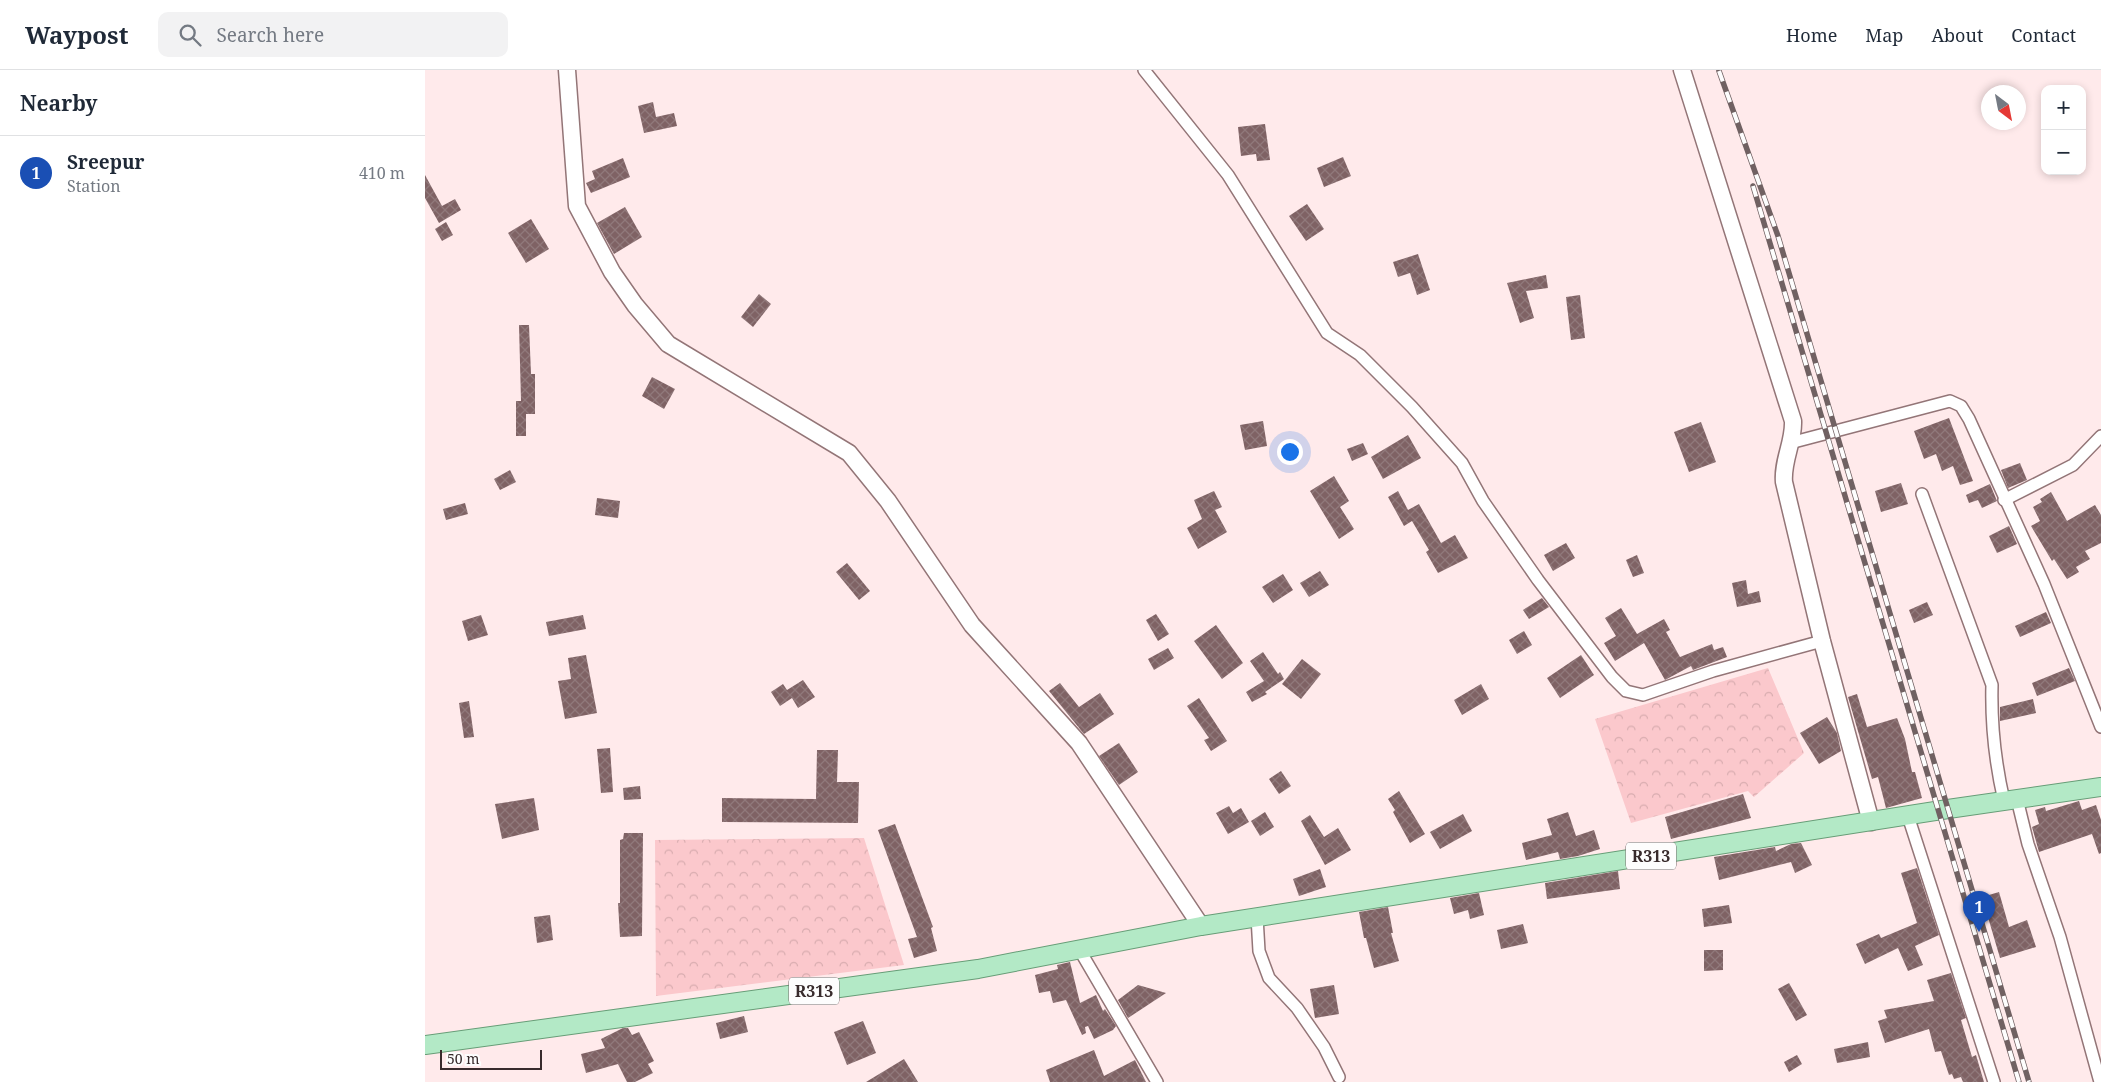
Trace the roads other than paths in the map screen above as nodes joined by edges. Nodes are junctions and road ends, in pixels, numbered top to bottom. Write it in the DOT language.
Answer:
graph roads {
  1 [pos="567,70"];
  2 [pos="1144,70"];
  3 [pos="1682,70"];
  4 [pos="2101,436"];
  5 [pos="1790,443"];
  6 [pos="1922,494"];
  7 [pos="2004,500"];
  8 [pos="1822,641"];
  9 [pos="2101,726"];
  10 [pos="2101,787"];
  11 [pos="2010,800"];
  12 [pos="1908,816"];
  13 [pos="1871,822"];
  14 [pos="1257,917"];
  15 [pos="1201,926"];
  16 [pos="1079,949"];
  17 [pos="425,1045"];
  18 [pos="1339,1078"];
  19 [pos="1157,1082"];
  20 [pos="1994,1082"];
  21 [pos="2100,1082"];
  1 -- 15 [label="street"];
  2 -- 8 [label="street"];
  3 -- 5 [label="street"];
  4 -- 7 [label="street"];
  5 -- 7 [label="street"];
  5 -- 8 [label="street"];
  6 -- 11 [label="street"];
  7 -- 9 [label="street"];
  8 -- 13 [label="street"];
  10 -- 11 [label="main road, R313"];
  11 -- 12 [label="main road, R313"];
  11 -- 21 [label="street"];
  12 -- 13 [label="main road, R313"];
  12 -- 20 [label="street"];
  13 -- 14 [label="main road, R313"];
  14 -- 15 [label="main road, R313"];
  14 -- 18 [label="street"];
  15 -- 16 [label="main road, R313"];
  16 -- 17 [label="main road, R313"];
  16 -- 19 [label="street"];
}
